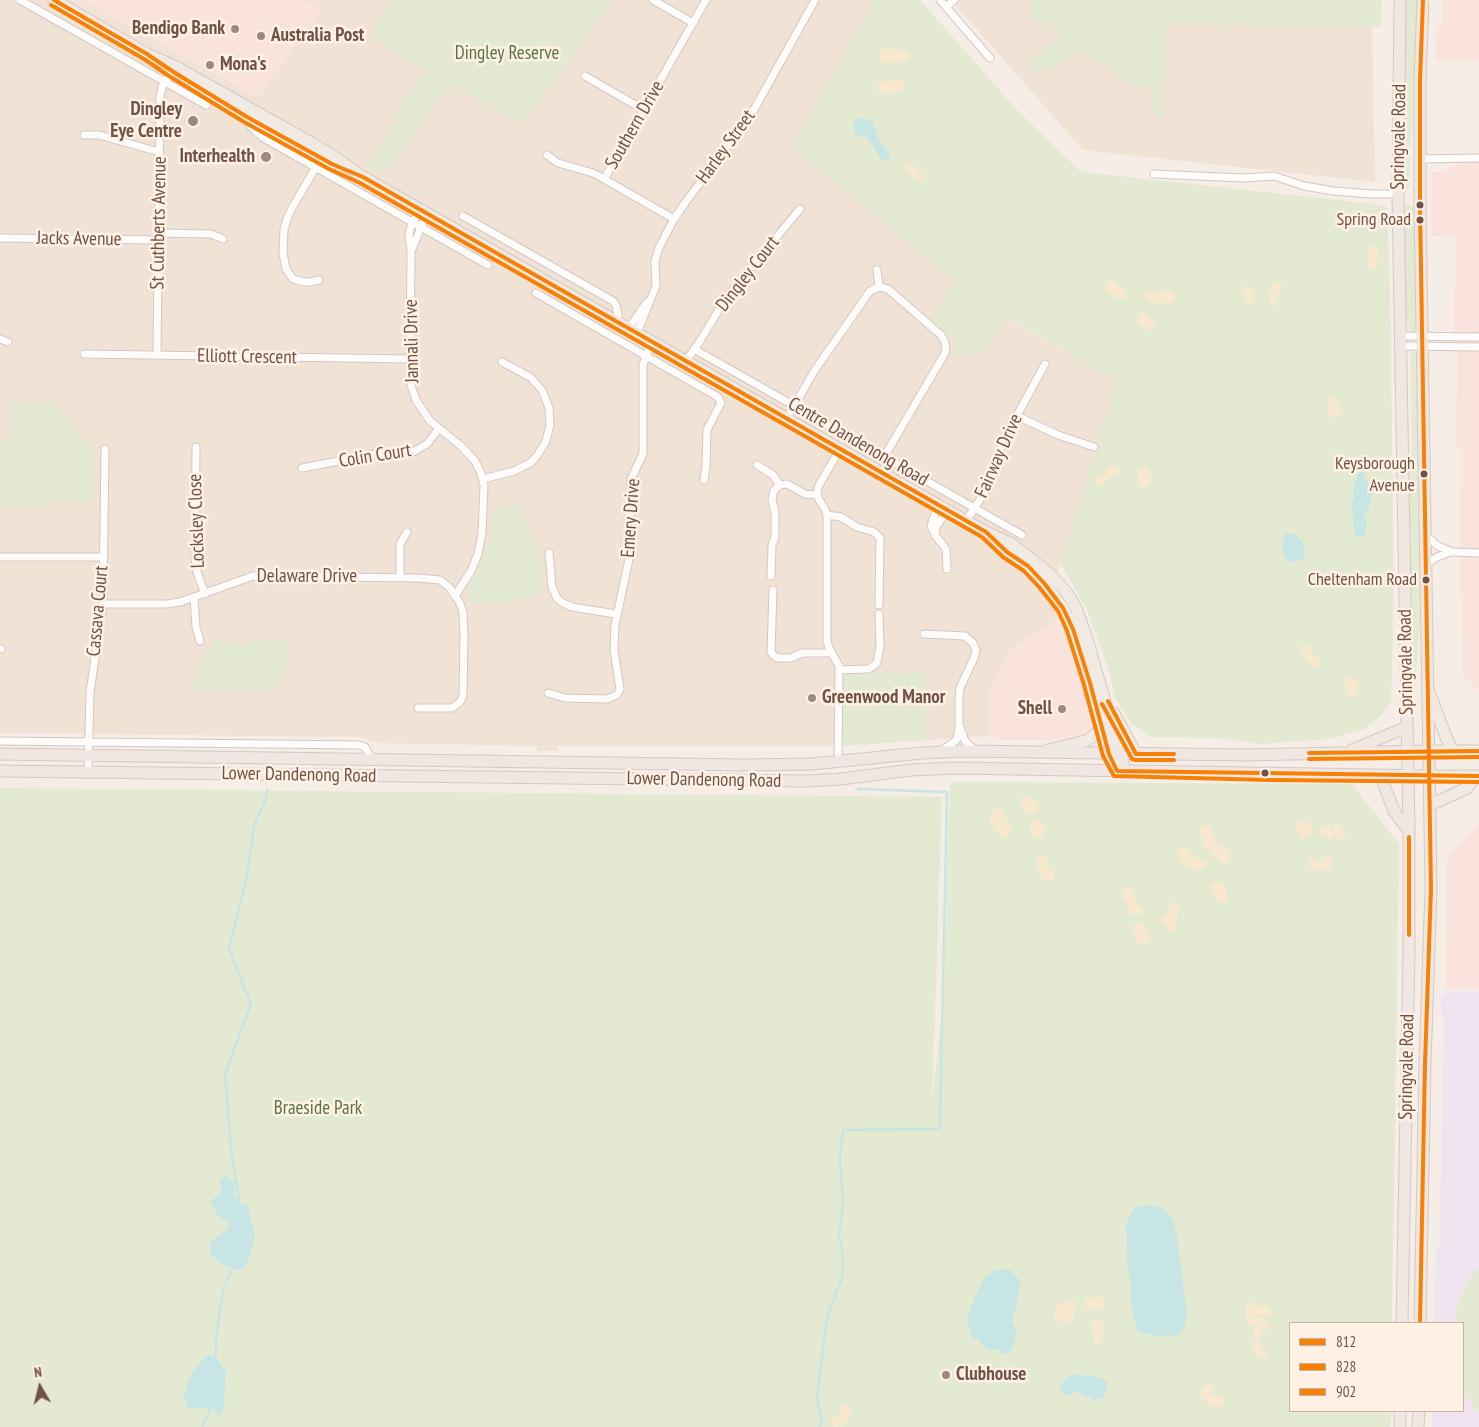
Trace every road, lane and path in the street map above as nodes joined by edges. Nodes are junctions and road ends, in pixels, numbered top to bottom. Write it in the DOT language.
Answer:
graph roads {
  1 [pos="20,0"];
  2 [pos="54,0"];
  3 [pos="653,0"];
  4 [pos="706,0"];
  5 [pos="815,0"];
  6 [pos="940,0"];
  7 [pos="954,0"];
  8 [pos="1400,0"];
  9 [pos="1423,0"];
  10 [pos="946,7"];
  11 [pos="693,23"];
  12 [pos="990,58"];
  13 [pos="171,73"];
  14 [pos="585,76"];
  15 [pos="206,104"];
  16 [pos="644,110"];
  17 [pos="247,117"];
  18 [pos="84,136"];
  19 [pos="159,152"];
  20 [pos="547,155"];
  21 [pos="1479,158"];
  22 [pos="1420,159"];
  23 [pos="316,167"];
  24 [pos="1154,174"];
  25 [pos="363,177"];
  26 [pos="604,179"];
  27 [pos="1398,194"];
  28 [pos="1420,194"];
  29 [pos="800,209"];
  30 [pos="424,212"];
  31 [pos="463,216"];
  32 [pos="674,219"];
  33 [pos="412,222"];
  34 [pos="476,224"];
  35 [pos="420,227"];
  36 [pos="159,236"];
  37 [pos="468,237"];
  38 [pos="0,238"];
  39 [pos="223,239"];
  40 [pos="411,252"];
  41 [pos="488,265"];
  42 [pos="877,270"];
  43 [pos="319,280"];
  44 [pos="879,287"];
  45 [pos="536,292"];
  46 [pos="628,328"];
  47 [pos="1479,337"];
  48 [pos="0,339"];
  49 [pos="1401,341"];
  50 [pos="1422,341"];
  51 [pos="8,342"];
  52 [pos="653,342"];
  53 [pos="1479,347"];
  54 [pos="697,350"];
  55 [pos="84,354"];
  56 [pos="157,355"];
  57 [pos="646,355"];
  58 [pos="410,359"];
  59 [pos="502,362"];
  60 [pos="690,363"];
  61 [pos="1045,364"];
  62 [pos="794,405"];
  63 [pos="1016,416"];
  64 [pos="787,418"];
  65 [pos="439,428"];
  66 [pos="196,446"];
  67 [pos="1094,447"];
  68 [pos="105,449"];
  69 [pos="840,449"];
  70 [pos="884,456"];
  71 [pos="757,465"];
  72 [pos="302,468"];
  73 [pos="483,479"];
  74 [pos="704,480"];
  75 [pos="780,485"];
  76 [pos="817,495"];
  77 [pos="942,507"];
  78 [pos="975,509"];
  79 [pos="827,515"];
  80 [pos="966,521"];
  81 [pos="407,532"];
  82 [pos="986,532"];
  83 [pos="1022,535"];
  84 [pos="1425,535"];
  85 [pos="1452,552"];
  86 [pos="549,553"];
  87 [pos="1479,553"];
  88 [pos="0,556"];
  89 [pos="103,557"];
  90 [pos="1426,565"];
  91 [pos="947,569"];
  92 [pos="771,576"];
  93 [pos="400,578"];
  94 [pos="773,590"];
  95 [pos="453,593"];
  96 [pos="204,594"];
  97 [pos="194,598"];
  98 [pos="102,604"];
  99 [pos="879,605"];
  100 [pos="616,614"];
  101 [pos="879,614"];
  102 [pos="924,634"];
  103 [pos="200,642"];
  104 [pos="831,653"];
  105 [pos="839,670"];
  106 [pos="1428,687"];
  107 [pos="548,693"];
  108 [pos="1104,694"];
  109 [pos="418,708"];
  110 [pos="959,727"];
  111 [pos="1407,727"];
  112 [pos="1102,729"];
  113 [pos="0,741"];
  114 [pos="88,742"];
  115 [pos="1408,751"];
  116 [pos="1428,751"];
  117 [pos="1453,751"];
  118 [pos="1479,751"];
  119 [pos="938,752"];
  120 [pos="977,752"];
  121 [pos="1039,752"];
  122 [pos="1346,752"];
  123 [pos="0,754"];
  124 [pos="1115,754"];
  125 [pos="1136,754"];
  126 [pos="89,755"];
  127 [pos="372,759"];
  128 [pos="838,762"];
  129 [pos="0,771"];
  130 [pos="1121,771"];
  131 [pos="88,772"];
  132 [pos="1380,775"];
  133 [pos="1408,775"];
  134 [pos="1429,776"];
  135 [pos="1477,776"];
  136 [pos="1430,804"];
  137 [pos="1409,831"];
  138 [pos="1402,1322"];
  139 [pos="1420,1322"];
  140 [pos="1400,1412"];
  141 [pos="1418,1412"];
  142 [pos="1400,1427"];
  143 [pos="1418,1427"];
  1 -- 13 [label="street, Centre Dandenong Road"];
  2 -- 13 [label="main road, Centre Dandenong Road"];
  3 -- 11 [label="street"];
  4 -- 11 [label="street, Southern Drive"];
  5 -- 32 [label="street, Harley Street"];
  6 -- 10 [label="street"];
  7 -- 10 [label="street"];
  8 -- 27 [label="highway, Springvale Road"];
  9 -- 22 [label="highway, Springvale Road"];
  10 -- 12 [label="street"];
  11 -- 16 [label="street, Southern Drive"];
  13 -- 15 [label="street, Centre Dandenong Road"];
  13 -- 17 [label="main road, Centre Dandenong Road"];
  13 -- 19 [label="street, St Cuthberts Avenue"];
  13 -- 25 [label="main road, Centre Dandenong Road"];
  14 -- 16 [label="street"];
  16 -- 26 [label="street, Southern Drive"];
  17 -- 23 [label="street, Centre Dandenong Road"];
  17 -- 25 [label="main road, Centre Dandenong Road"];
  18 -- 19 [label="street"];
  19 -- 36 [label="street, St Cuthberts Avenue"];
  20 -- 26 [label="street"];
  21 -- 22 [label="street"];
  22 -- 28 [label="highway, Springvale Road"];
  23 -- 33 [label="street, Centre Dandenong Road"];
  23 -- 43 [label="street"];
  24 -- 27 [label="street"];
  25 -- 30 [label="main road, Centre Dandenong Road"];
  26 -- 32 [label="street, Southern Drive"];
  27 -- 28 [label="highway"];
  27 -- 49 [label="highway, Springvale Road"];
  28 -- 50 [label="highway, Springvale Road"];
  29 -- 54 [label="street, Dingley Court"];
  30 -- 33 [label="street"];
  30 -- 35 [label="street, Jannali Drive"];
  30 -- 37 [label="main road, Centre Dandenong Road"];
  31 -- 34 [label="street"];
  32 -- 46 [label="street, Harley Street"];
  33 -- 35 [label="street, Centre Dandenong Road"];
  33 -- 40 [label="street, Jannali Drive"];
  34 -- 37 [label="street"];
  34 -- 46 [label="street"];
  35 -- 40 [label="street, Jannali Drive"];
  35 -- 41 [label="street, Centre Dandenong Road"];
  36 -- 38 [label="street, Jacks Avenue"];
  36 -- 39 [label="street, Jacks Avenue"];
  36 -- 56 [label="street, St Cuthberts Avenue"];
  37 -- 46 [label="main road, Centre Dandenong Road"];
  40 -- 58 [label="street, Jannali Drive"];
  42 -- 44 [label="street"];
  44 -- 62 [label="street"];
  44 -- 70 [label="street"];
  45 -- 57 [label="street"];
  46 -- 52 [label="main road, Centre Dandenong Road"];
  47 -- 50 [label="street"];
  48 -- 51 [label="street"];
  49 -- 50 [label="street"];
  49 -- 111 [label="highway, Springvale Road"];
  50 -- 53 [label="street"];
  50 -- 84 [label="highway, Springvale Road"];
  52 -- 57 [label="street, Emery Drive"];
  52 -- 60 [label="main road, Centre Dandenong Road"];
  54 -- 60 [label="street, Dingley Court"];
  54 -- 62 [label="street, Centre Dandenong Road"];
  55 -- 56 [label="street, Elliott Crescent"];
  56 -- 58 [label="street, Elliott Crescent"];
  57 -- 74 [label="street"];
  57 -- 100 [label="street, Emery Drive"];
  58 -- 65 [label="street, Jannali Drive"];
  59 -- 73 [label="street"];
  60 -- 64 [label="main road, Centre Dandenong Road"];
  61 -- 63 [label="street, Fairway Drive"];
  62 -- 64 [label="street"];
  62 -- 70 [label="street, Centre Dandenong Road"];
  63 -- 67 [label="street"];
  63 -- 78 [label="street, Fairway Drive"];
  64 -- 69 [label="main road, Centre Dandenong Road"];
  65 -- 72 [label="street, Colin Court"];
  65 -- 73 [label="street, Jannali Drive"];
  66 -- 96 [label="street, Locksley Close"];
  68 -- 89 [label="street, Cassava Court"];
  69 -- 76 [label="street"];
  69 -- 77 [label="main road, Centre Dandenong Road"];
  70 -- 78 [label="street, Centre Dandenong Road"];
  71 -- 75 [label="street"];
  73 -- 95 [label="street, Jannali Drive"];
  75 -- 76 [label="street"];
  75 -- 92 [label="street"];
  76 -- 79 [label="street"];
  77 -- 80 [label="main road, Centre Dandenong Road"];
  77 -- 91 [label="street"];
  78 -- 80 [label="street, Fairway Drive"];
  78 -- 83 [label="street, Centre Dandenong Road"];
  79 -- 99 [label="street"];
  79 -- 104 [label="street"];
  80 -- 82 [label="main road, Centre Dandenong Road"];
  81 -- 93 [label="street"];
  82 -- 108 [label="main road, Centre Dandenong Road"];
  82 -- 112 [label="main road, Centre Dandenong Road"];
  84 -- 85 [label="street"];
  84 -- 90 [label="highway, Springvale Road"];
  85 -- 87 [label="street"];
  85 -- 90 [label="street"];
  86 -- 100 [label="street"];
  88 -- 89 [label="street"];
  89 -- 98 [label="street, Cassava Court"];
  90 -- 106 [label="highway, Springvale Road"];
  93 -- 95 [label="street, Delaware Drive"];
  93 -- 96 [label="street, Delaware Drive"];
  94 -- 104 [label="street"];
  95 -- 109 [label="street"];
  96 -- 97 [label="street, Delaware Drive"];
  97 -- 98 [label="street, Delaware Drive"];
  97 -- 103 [label="street"];
  98 -- 114 [label="street, Cassava Court"];
  100 -- 107 [label="street, Emery Drive"];
  101 -- 105 [label="street"];
  102 -- 110 [label="street"];
  104 -- 105 [label="street"];
  105 -- 128 [label="street"];
  106 -- 116 [label="highway, Springvale Road"];
  106 -- 117 [label="main road"];
  108 -- 124 [label="main road, Centre Dandenong Road"];
  108 -- 125 [label="main road"];
  110 -- 119 [label="street"];
  110 -- 120 [label="street"];
  111 -- 115 [label="highway, Springvale Road"];
  111 -- 122 [label="highway"];
  112 -- 121 [label="main road"];
  112 -- 124 [label="main road, Centre Dandenong Road"];
  113 -- 114 [label="street, Lower Dandenong Road"];
  114 -- 126 [label="street, Cassava Court"];
  114 -- 127 [label="street, Lower Dandenong Road"];
  115 -- 116 [label="highway"];
  115 -- 122 [label="highway, Lower Dandenong Road"];
  115 -- 133 [label="highway, Springvale Road"];
  116 -- 117 [label="main road"];
  116 -- 134 [label="highway, Springvale Road"];
  117 -- 118 [label="main road"];
  119 -- 120 [label="highway, Lower Dandenong Road"];
  119 -- 128 [label="highway, Lower Dandenong Road"];
  120 -- 121 [label="highway, Lower Dandenong Road"];
  121 -- 124 [label="highway, Lower Dandenong Road"];
  122 -- 125 [label="highway, Lower Dandenong Road"];
  123 -- 126 [label="highway, Lower Dandenong Road"];
  124 -- 125 [label="highway, Lower Dandenong Road"];
  124 -- 130 [label="main road, Centre Dandenong Road"];
  126 -- 127 [label="highway, Lower Dandenong Road"];
  126 -- 131 [label="street, Cassava Court"];
  127 -- 128 [label="highway, Lower Dandenong Road"];
  129 -- 131 [label="highway, Lower Dandenong Road"];
  130 -- 131 [label="highway, Lower Dandenong Road"];
  130 -- 132 [label="highway, Lower Dandenong Road"];
  132 -- 133 [label="highway, Lower Dandenong Road"];
  132 -- 137 [label="highway"];
  133 -- 134 [label="highway"];
  133 -- 137 [label="highway, Springvale Road"];
  134 -- 135 [label="main road"];
  134 -- 136 [label="highway, Springvale Road"];
  135 -- 136 [label="main road"];
  136 -- 139 [label="highway, Springvale Road"];
  137 -- 138 [label="highway, Springvale Road"];
  140 -- 142 [label="highway"];
  141 -- 143 [label="highway"];
}
